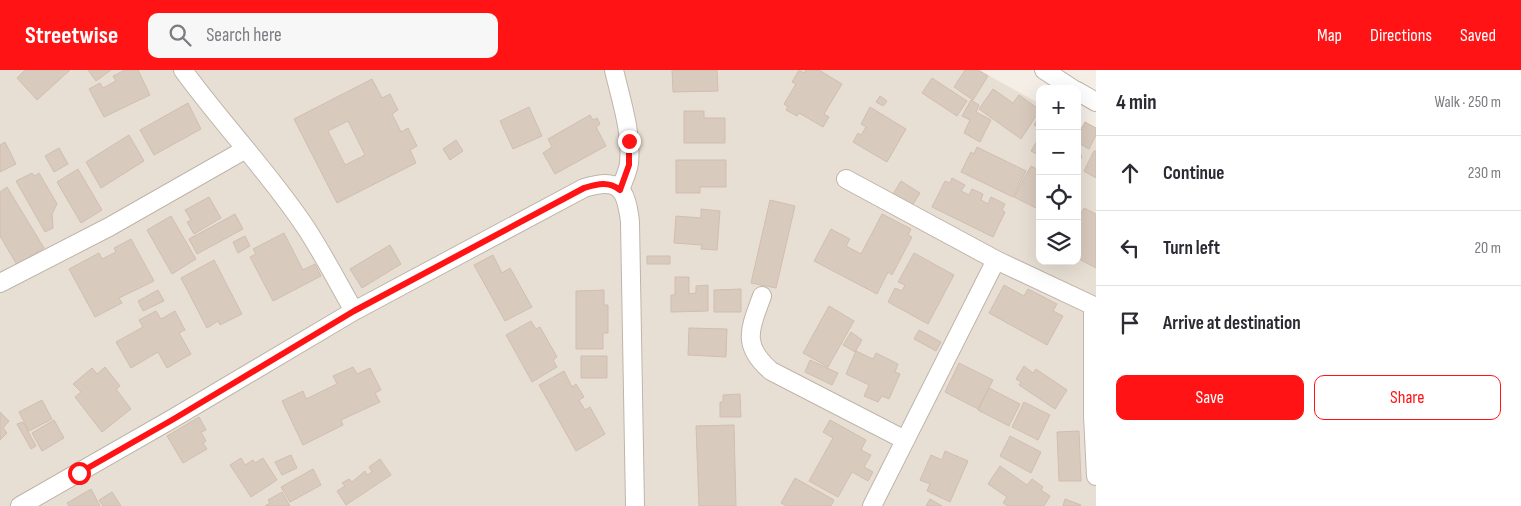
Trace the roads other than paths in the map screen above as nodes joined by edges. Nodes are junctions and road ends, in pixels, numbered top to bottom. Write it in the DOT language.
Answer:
graph roads {
  1 [pos="183,70"];
  2 [pos="614,70"];
  3 [pos="1044,70"];
  4 [pos="1068,85"];
  5 [pos="1081,93"];
  6 [pos="1096,102"];
  7 [pos="246,149"];
  8 [pos="846,179"];
  9 [pos="620,190"];
  10 [pos="996,260"];
  11 [pos="2,278"];
  12 [pos="762,296"];
  13 [pos="1094,306"];
  14 [pos="354,311"];
  15 [pos="905,440"];
  16 [pos="1096,476"];
  17 [pos="20,506"];
  18 [pos="635,506"];
  19 [pos="872,506"];
  1 -- 7 [label="street"];
  2 -- 9 [label="street"];
  3 -- 4 [label="street"];
  5 -- 6 [label="street"];
  7 -- 11 [label="street"];
  7 -- 14 [label="street"];
  8 -- 10 [label="street"];
  9 -- 14 [label="street"];
  9 -- 18 [label="street"];
  10 -- 13 [label="street"];
  10 -- 15 [label="street"];
  12 -- 15 [label="street"];
  13 -- 16 [label="street"];
  14 -- 17 [label="street"];
  15 -- 19 [label="street"];
}
